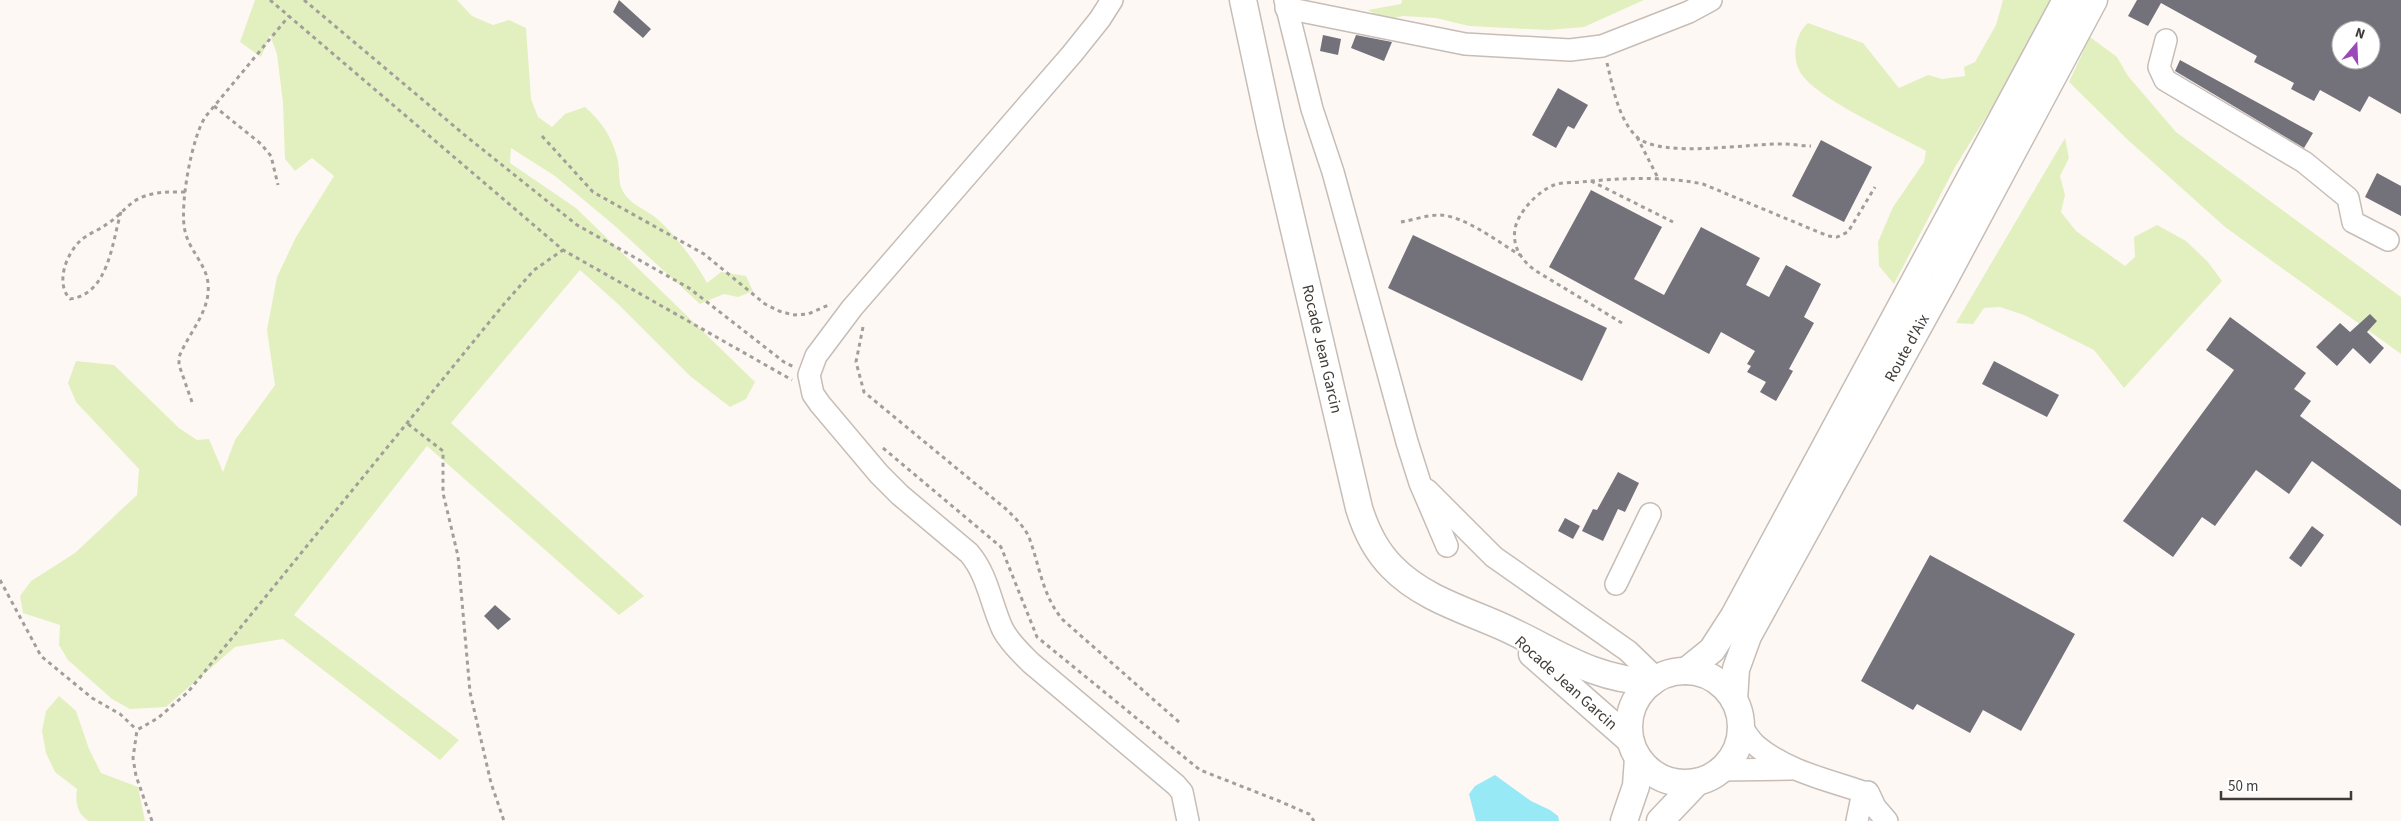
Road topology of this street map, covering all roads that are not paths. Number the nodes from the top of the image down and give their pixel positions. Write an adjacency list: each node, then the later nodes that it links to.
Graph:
1 (1112, 0): 23 (street)
2 (1243, 0): 13 (main road, Rocade Jean Garcin)
3 (1711, 0): 6 (street)
4 (2066, 0): 14 (main road, Route d'Aix)
5 (2094, 0): 16 (main road, Route d'Aix)
6 (1286, 4): 9 (street)
7 (2166, 40): 8 (street)
8 (2388, 240)
9 (1420, 483): 11 (street); 15 (street)
10 (1650, 514): 12 (street)
11 (1447, 546)
12 (1616, 584)
13 (1502, 627): 15 (main road, Rocade Jean Garcin); 18 (main road, Rocade Jean Garcin)
14 (1686, 671): 15 (main road); 16 (main road)
15 (1654, 680): 18 (main road)
16 (1734, 700): 17 (main road)
17 (1741, 726): 19 (main road); 20 (street)
18 (1634, 749): 21 (main road); 24 (main road)
19 (1720, 770): 20 (street); 21 (main road)
20 (1798, 770): 26 (street)
21 (1697, 782): 25 (main road)
22 (1868, 792): 27 (street)
23 (1188, 821)
24 (1624, 821)
25 (1660, 821)
26 (1857, 821)
27 (1886, 821)

